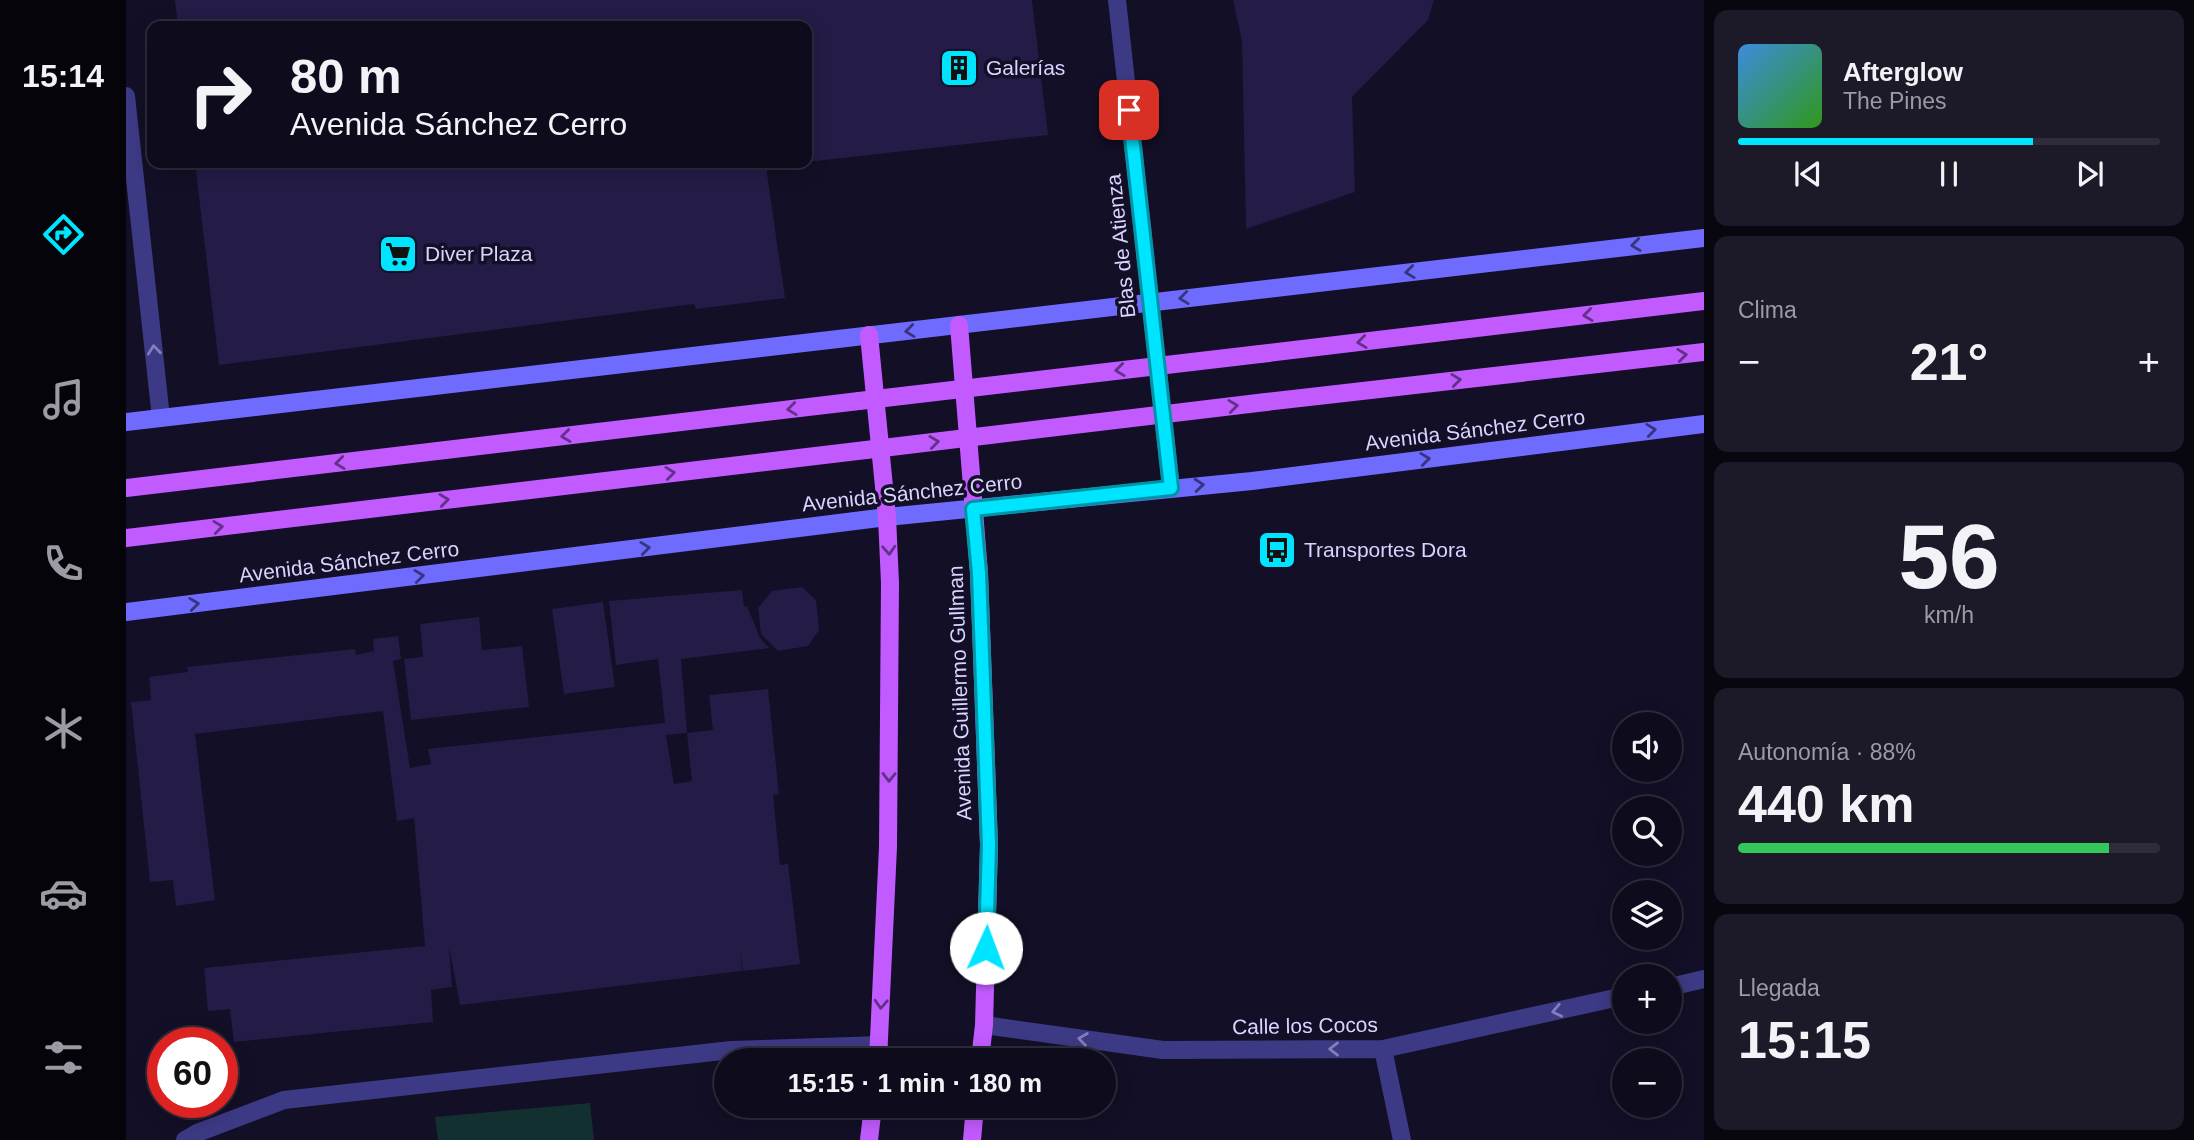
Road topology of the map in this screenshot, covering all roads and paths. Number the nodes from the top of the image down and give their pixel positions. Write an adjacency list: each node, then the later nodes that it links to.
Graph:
1 (1116, 0): 5 (street, Blas de Atienza)
2 (126, 96): 9 (street, one-way to 2)
3 (1704, 237): 5 (main road, one-way to 5)
4 (1704, 301): 12 (main road, one-way to 12, bridge)
5 (1150, 302): 6 (main road); 13 (street, Blas de Atienza)
6 (959, 325): 7 (main road, one-way to 7); 14 (main road, Avenida Guillermo Gullman)
7 (869, 335): 9 (main road); 15 (main road)
8 (1704, 352): 16 (main road, one-way to 8, bridge)
9 (161, 418): 10 (main road)
10 (126, 422)
11 (1704, 424): 13 (main road, Avenida Sánchez Cerro, one-way to 11)
12 (126, 488)
13 (1171, 488): 14 (main road, Avenida Sánchez Cerro)
14 (973, 509): 15 (main road, Avenida Sánchez Cerro); 21 (main road, Avenida Guillermo Gullman)
15 (887, 517): 17 (main road, Avenida Sánchez Cerro, one-way to 15); 22 (main road, one-way to 22)
16 (126, 538)
17 (126, 612)
18 (1704, 979): 19 (street)
19 (1682, 984)
20 (1612, 999): 24 (street, Calle los Cocos, one-way to 24)
21 (984, 1025): 23 (main road, Avenida Guillermo Gullman); 24 (street, Calle los Cocos, one-way to 21)
22 (878, 1048)
23 (981, 1048)
24 (1383, 1049): 31 (street)
25 (714, 1052): 28 (street)
26 (872, 1118): 29 (main road)
27 (974, 1118): 30 (main road)
28 (185, 1140)
29 (869, 1140)
30 (972, 1140)
31 (1402, 1140)

